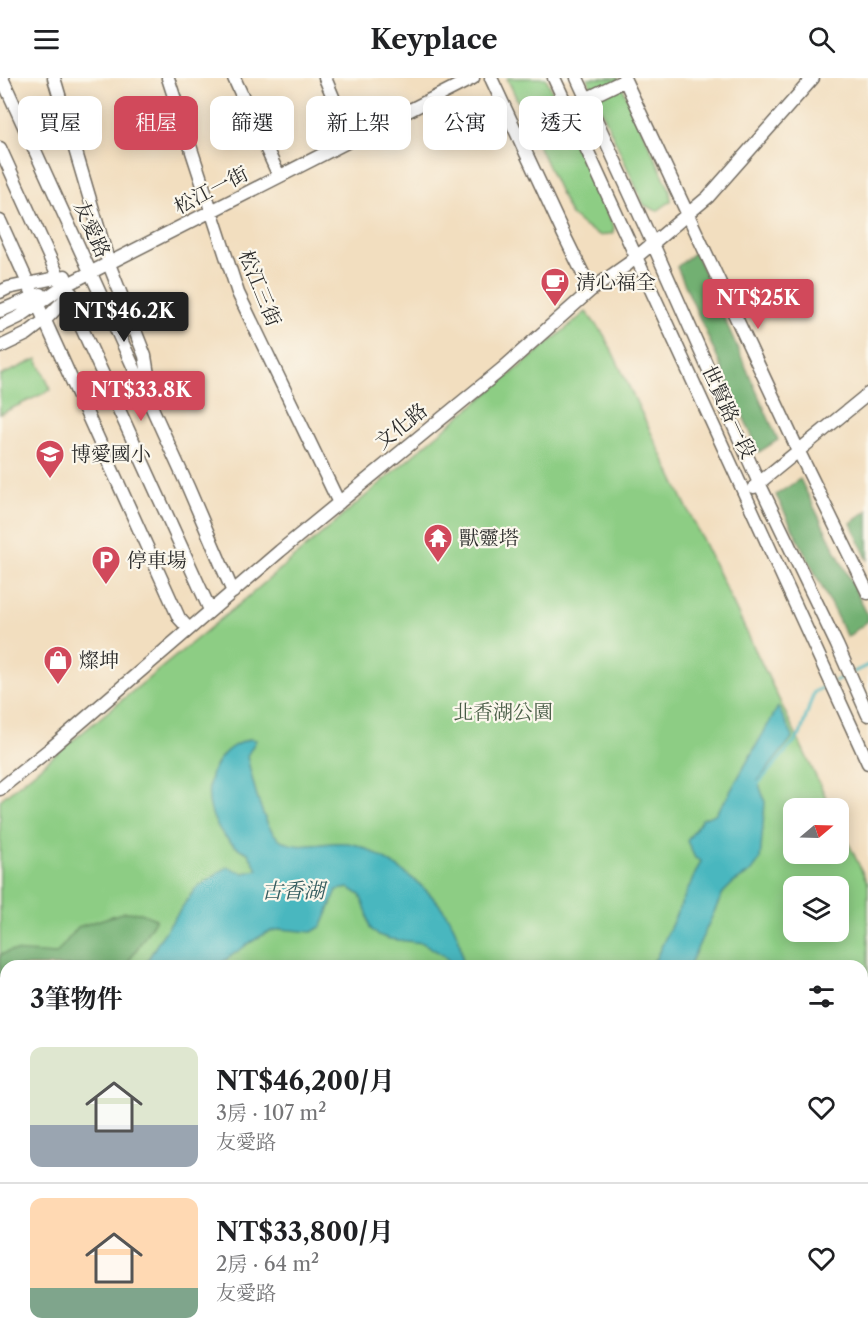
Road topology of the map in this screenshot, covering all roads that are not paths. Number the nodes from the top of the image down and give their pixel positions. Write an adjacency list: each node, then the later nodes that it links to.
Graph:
1 (3, 78): 26 (street, 友愛路)
2 (54, 78): 25 (street)
3 (168, 78): 20 (street, 松江三街)
4 (234, 78): 19 (street)
5 (325, 78): 12 (street)
6 (473, 78): 15 (street, 松江一街)
7 (491, 78): 29 (street)
8 (554, 78): 24 (street, 世賢路一段)
9 (577, 78): 13 (street, 世賢路一段)
10 (813, 78): 21 (street, 文化路)
11 (625, 79): 14 (street); 21 (street)
12 (333, 96)
13 (585, 96)
14 (592, 96)
15 (411, 110)
16 (603, 136): 23 (street, 世賢路一段)
17 (0, 148): 28 (street)
18 (331, 150): 19 (street, 松江一街)
19 (279, 176): 20 (street, 松江一街)
20 (212, 211): 25 (street, 松江一街); 41 (street, 松江三街)
21 (687, 215): 23 (street, 文化路); 38 (street)
22 (0, 221): 27 (street)
23 (653, 244): 24 (street, 文化路); 39 (street, 世賢路一段)
24 (637, 257): 29 (street, 文化路); 40 (street, 世賢路一段)
25 (109, 264): 26 (street, 松江一街); 37 (street)
26 (90, 273): 28 (street, 松江一街); 37 (street, 友愛路)
27 (29, 284): 28 (street); 30 (street); 31 (street)
28 (62, 287): 31 (street); 33 (street); 44 (street)
29 (591, 290): 41 (street, 文化路)
30 (0, 292)
31 (36, 300): 32 (street); 33 (street); 34 (street)
32 (0, 311)
33 (45, 320): 35 (street); 45 (street)
34 (0, 326)
35 (0, 347)
36 (868, 394): 38 (street)
37 (155, 416): 42 (street, 友愛路)
38 (798, 450): 39 (street); 43 (street)
39 (759, 483): 40 (street); 46 (street, 世賢路一段)
40 (746, 494): 47 (street, 世賢路一段)
41 (339, 503): 42 (street, 文化路)
42 (233, 592): 44 (street, 文化路)
43 (868, 594)
44 (210, 610): 45 (street, 文化路)
45 (189, 629): 48 (street, 文化路)
46 (866, 711)
47 (868, 763)
48 (0, 789)
49 (868, 1189): 50 (street)
50 (868, 1205)

